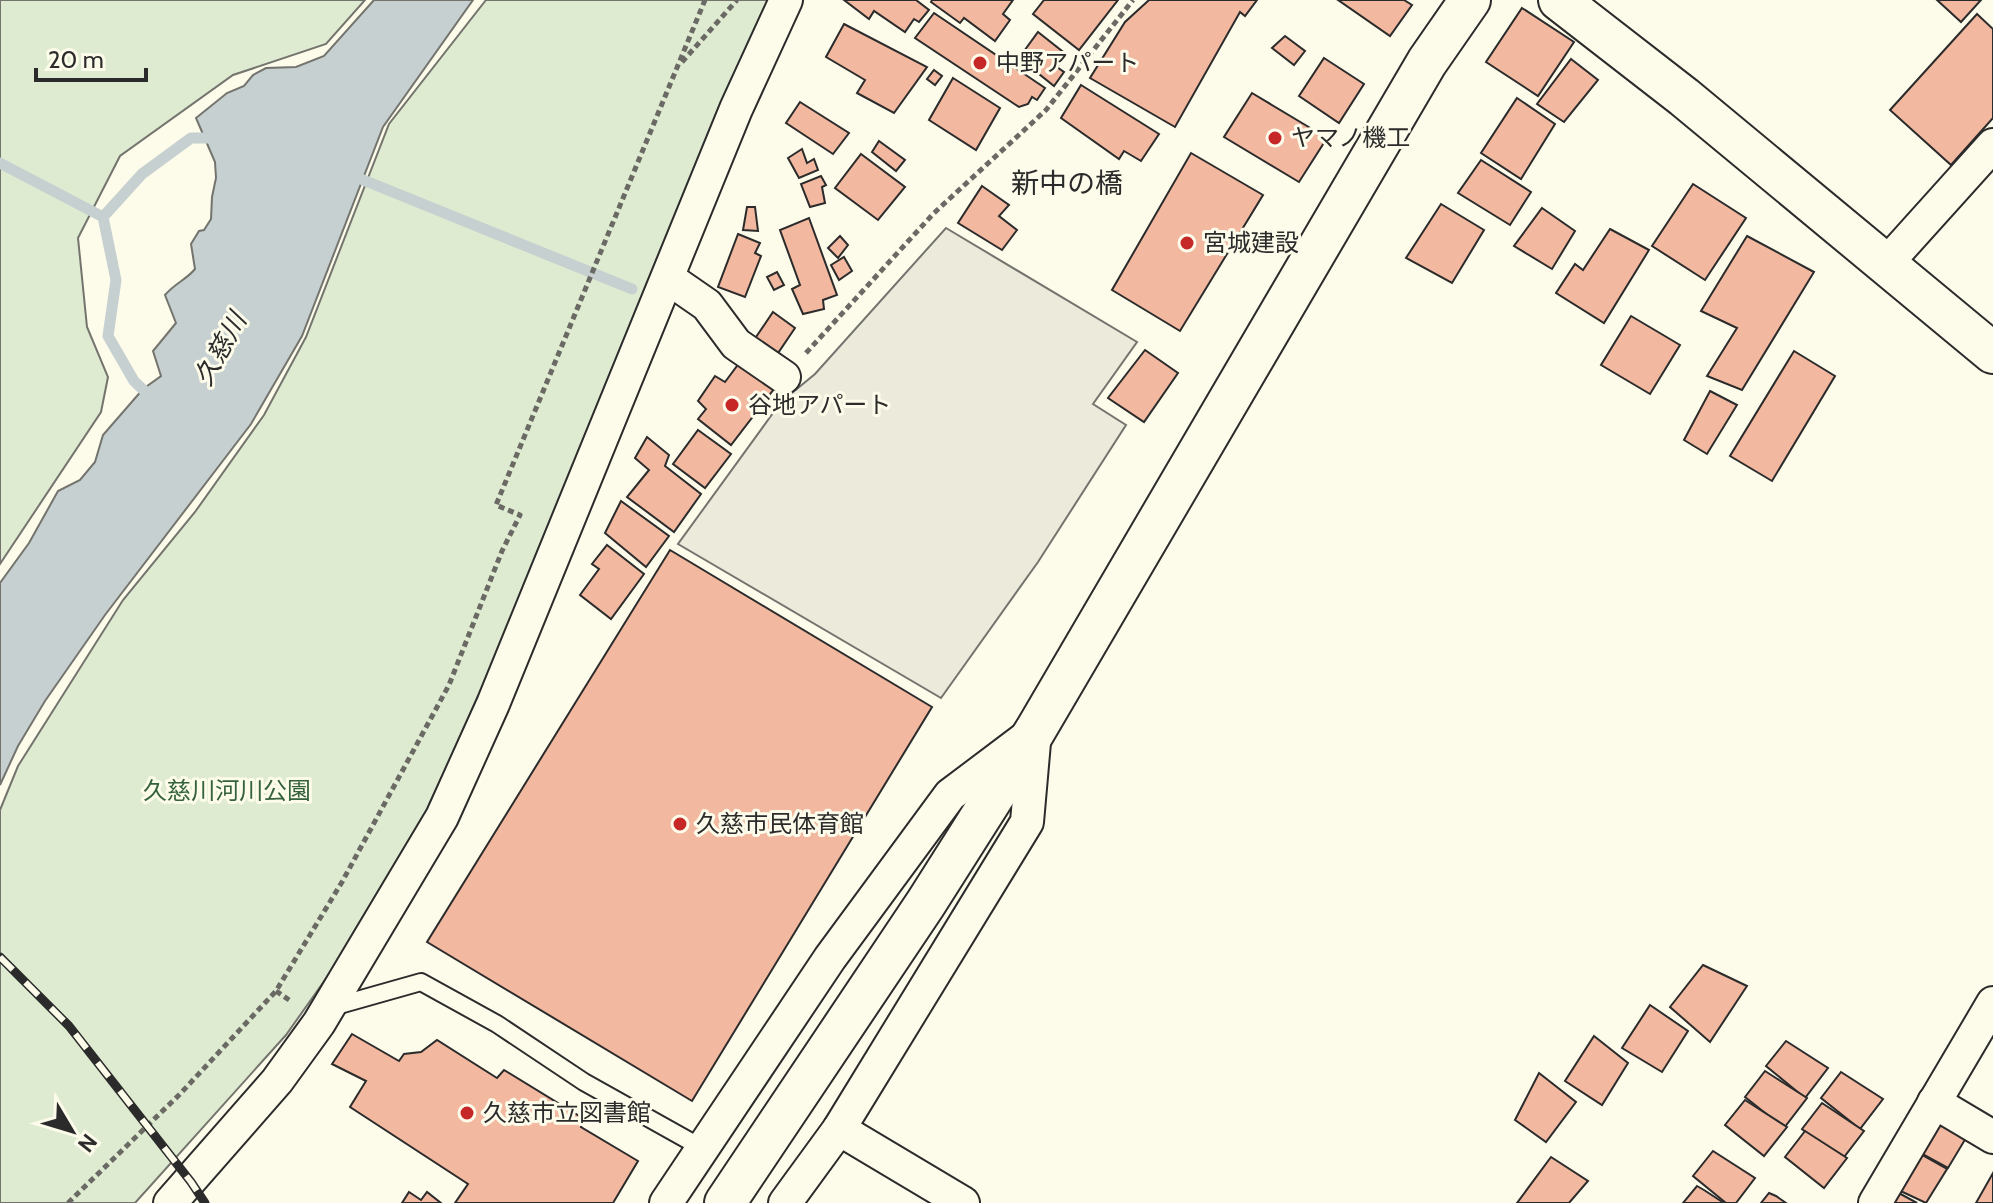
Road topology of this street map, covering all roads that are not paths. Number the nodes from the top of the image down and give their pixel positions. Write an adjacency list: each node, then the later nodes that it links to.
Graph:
1 (786, 0): 6 (street)
2 (1470, 0): 9 (street)
3 (1559, 0): 5 (street)
4 (1993, 145): 5 (street)
5 (1885, 265): 7 (street)
6 (668, 278): 8 (street); 11 (street)
7 (1993, 353)
8 (784, 377)
9 (1035, 731): 13 (street); 15 (street); 18 (street)
10 (1993, 1005): 12 (street)
11 (329, 1008): 15 (lane); 16 (street)
12 (1934, 1102): 14 (street); 21 (street)
13 (839, 1129): 19 (street); 20 (street)
14 (1993, 1137)
15 (702, 1148): 17 (street)
16 (170, 1203)
17 (666, 1203)
18 (725, 1203)
19 (785, 1203)
20 (963, 1203)
21 (1875, 1203)

